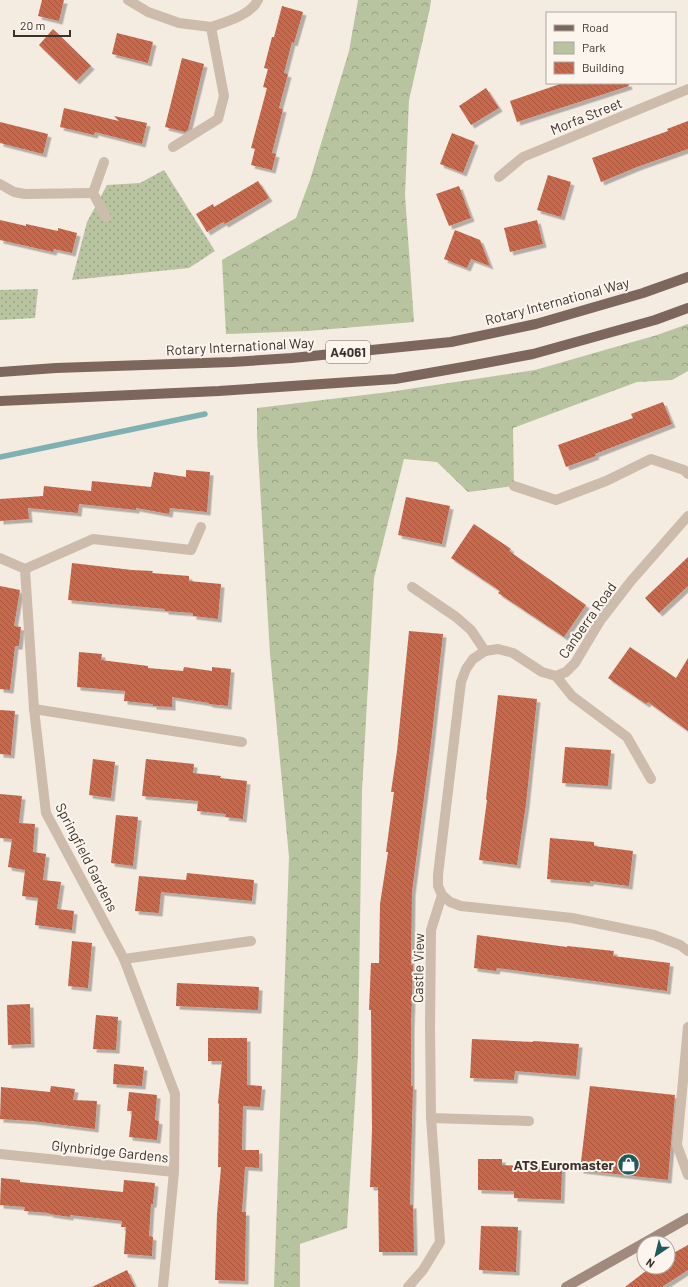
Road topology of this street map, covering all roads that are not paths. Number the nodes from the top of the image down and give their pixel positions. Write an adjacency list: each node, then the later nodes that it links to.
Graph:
1 (128, 0): 3 (street)
2 (258, 0): 3 (street)
3 (211, 27): 5 (street)
4 (688, 89): 7 (street, Morfa Street)
5 (173, 147)
6 (104, 162): 9 (street)
7 (499, 177)
8 (0, 184): 9 (street)
9 (93, 193): 10 (street)
10 (106, 217)
11 (688, 277): 13 (main road, Rotary International Way / A4061)
12 (688, 308): 14 (main road, A4061)
13 (0, 372)
14 (0, 401)
15 (688, 474): 16 (street)
16 (514, 486)
17 (688, 516): 23 (street, Canberra Road)
18 (201, 527): 20 (street)
19 (0, 558): 20 (street)
20 (24, 569): 24 (street, Springfield Gardens)
21 (412, 587): 22 (street)
22 (485, 651): 23 (street, Canberra Road); 27 (street, Castle View)
23 (556, 676): 26 (street)
24 (34, 709): 25 (street); 30 (street, Springfield Gardens)
25 (242, 742)
26 (651, 779)
27 (442, 895): 29 (street); 32 (street, Castle View)
28 (251, 941): 30 (street)
29 (688, 951)
30 (124, 959): 35 (street, Springfield Gardens)
31 (688, 1027): 36 (street)
32 (431, 1118): 33 (street); 39 (street, Castle View)
33 (529, 1122)
34 (0, 1154): 35 (street, Glynbridge Gardens)
35 (174, 1172): 38 (street, Glynbridge Gardens)
36 (688, 1175)
37 (688, 1218): 40 (main road)
38 (163, 1287)
39 (408, 1287)
40 (566, 1287)

